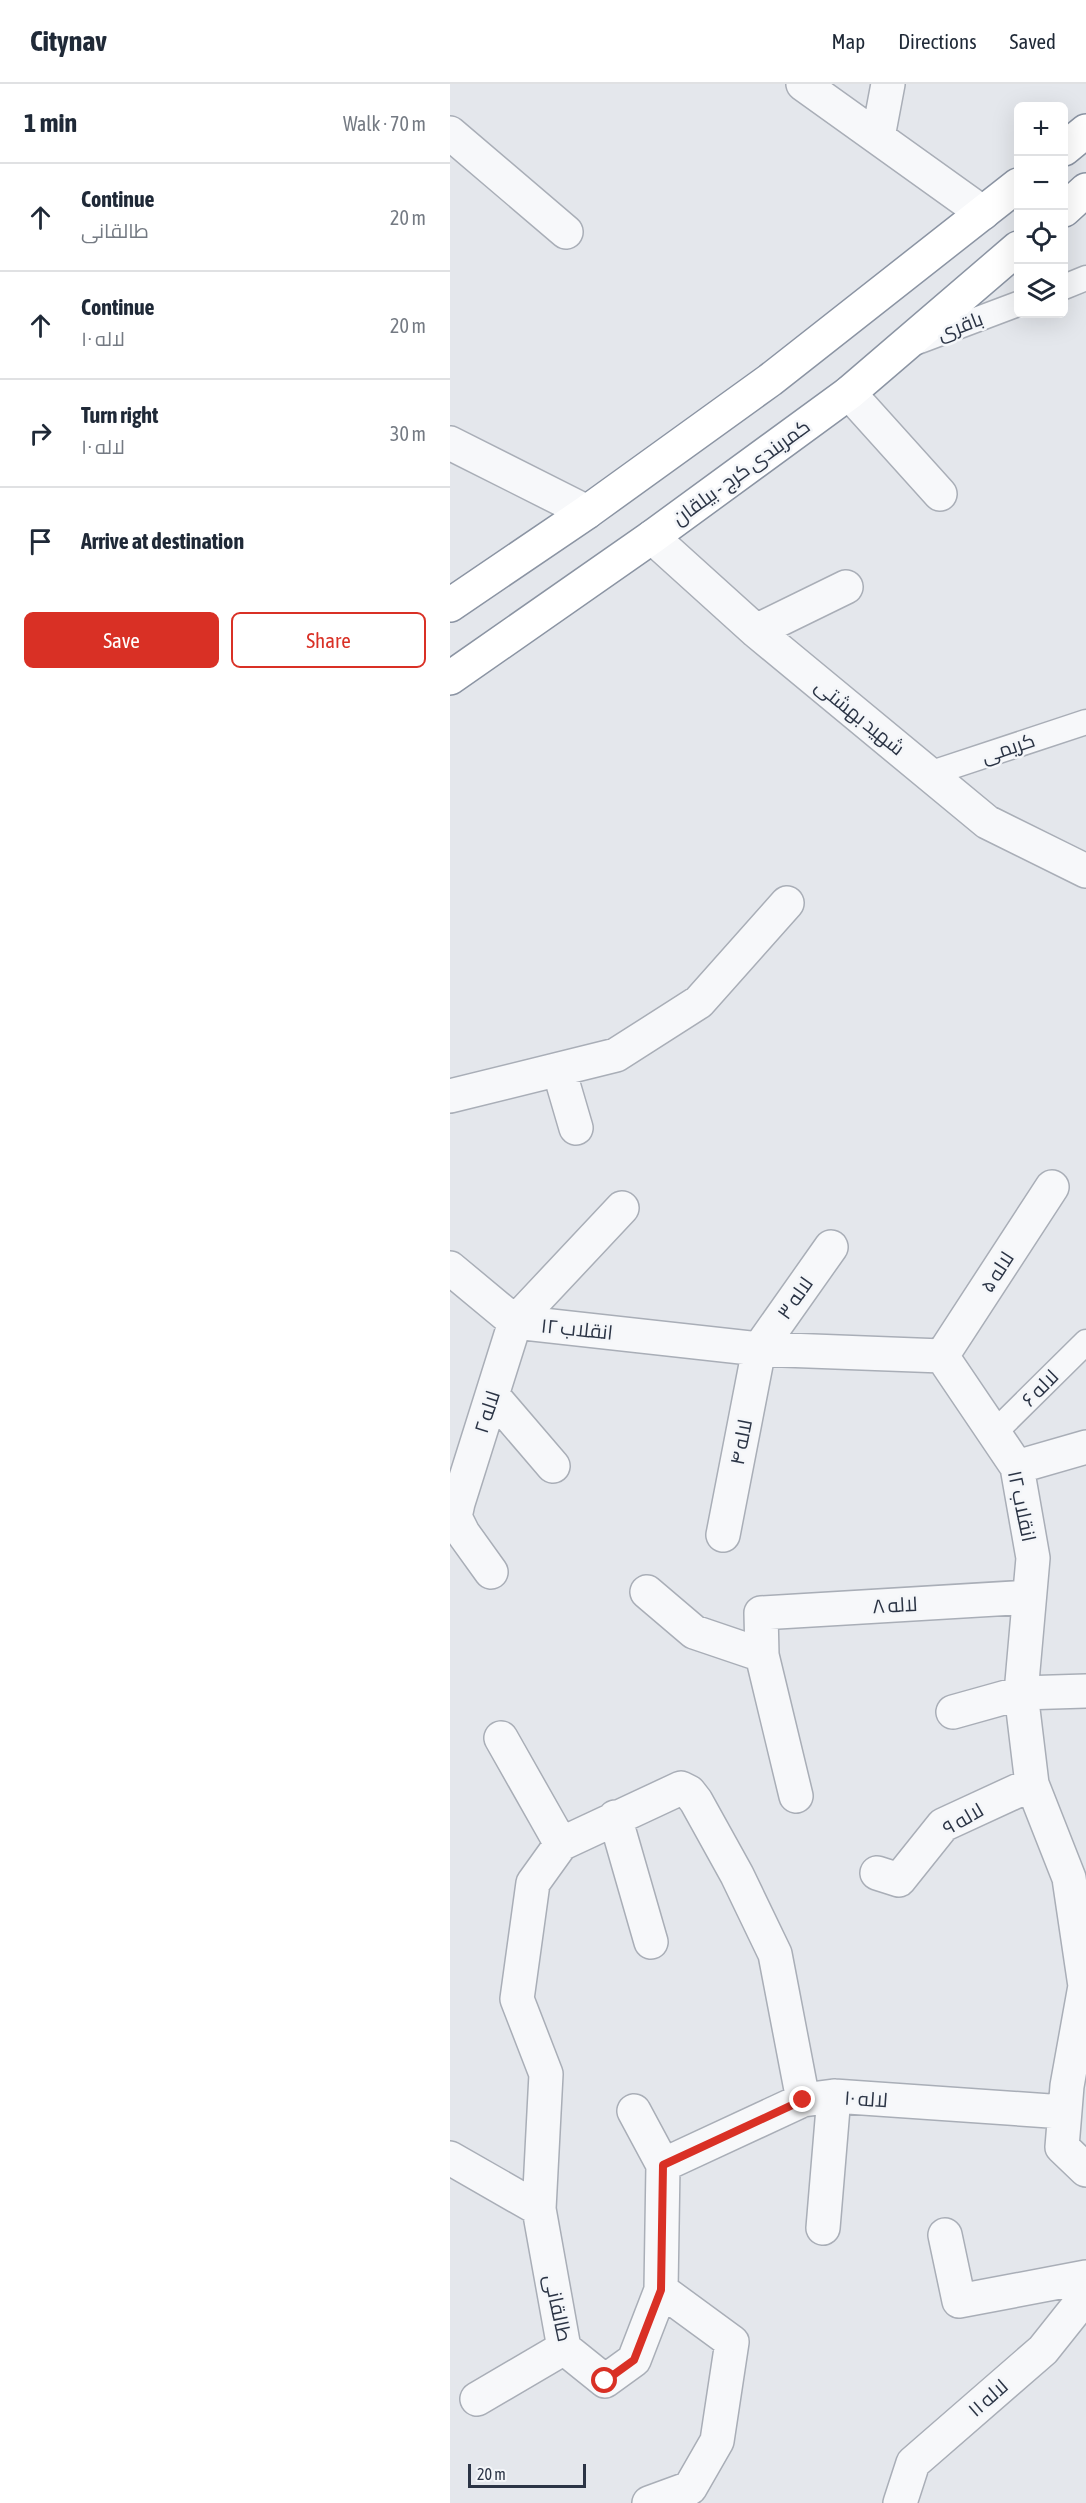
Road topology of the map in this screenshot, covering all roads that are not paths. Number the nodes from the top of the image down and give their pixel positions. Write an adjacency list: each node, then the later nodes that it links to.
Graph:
1 (803, 84): 5 (street)
2 (888, 84): 5 (street)
3 (1086, 131): 6 (highway)
4 (450, 133): 11 (street)
5 (878, 137): 10 (street)
6 (1068, 146)
7 (1014, 188): 10 (highway)
8 (1086, 190): 9 (highway)
9 (1068, 206)
10 (983, 213): 20 (highway)
11 (566, 232)
12 (1014, 251): 16 (highway, کمربندی کرج - بیلقان)
13 (1086, 278): 14 (lane)
14 (1068, 285)
15 (1014, 306): 16 (lane, باقری)
16 (902, 348): 17 (highway, کمربندی کرج - بیلقان)
17 (849, 393): 19 (street); 21 (highway, کمربندی کرج - بیلقان)
18 (450, 443): 20 (street)
19 (940, 494)
20 (587, 512): 23 (highway)
21 (652, 537): 24 (street, شهید بهشتی); 25 (highway, کمربندی کرج - بیلقان)
22 (846, 587): 24 (street)
23 (450, 605)
24 (756, 631): 27 (street, شهید بهشتی)
25 (450, 678)
26 (1086, 722): 27 (lane, کریمی)
27 (930, 774): 28 (street, شهید بهشتی)
28 (1086, 871)
29 (787, 903): 30 (street)
30 (559, 1070): 31 (street); 32 (street)
31 (450, 1096)
32 (576, 1128)
33 (1052, 1187): 40 (street, لاله ۵)
34 (622, 1208): 37 (street)
35 (831, 1247): 39 (street, لاله ۳)
36 (450, 1268): 37 (street, انقلاب ۱۲)
37 (515, 1322): 39 (street, انقلاب ۱۲); 41 (street, لاله ۲)
38 (1086, 1342): 42 (lane, لاله ۶)
39 (759, 1349): 40 (street, انقلاب ۱۲); 46 (street, لاله ۴)
40 (942, 1356): 42 (street, انقلاب ۱۲)
41 (493, 1396): 44 (street); 47 (street, لاله ۲)
42 (994, 1433): 45 (street, انقلاب ۱۲)
43 (1086, 1447): 45 (street)
44 (553, 1466)
45 (1017, 1467): 49 (street, انقلاب ۱۲)
46 (723, 1535)
47 (491, 1572)
48 (647, 1592): 50 (street)
49 (1029, 1597): 50 (street, لاله ۸); 52 (street, انقلاب ۱۲)
50 (762, 1655): 56 (street)
51 (1086, 1691): 52 (street)
52 (1021, 1693): 53 (street); 55 (street, انقلاب ۱۲)
53 (953, 1712)
54 (501, 1738): 58 (street)
55 (1032, 1784): 59 (street, لاله ۹); 63 (street, انقلاب ۱۲)
56 (796, 1796)
57 (615, 1817): 58 (street); 60 (street); 61 (street)
58 (561, 1844): 67 (street, طالقانی)
59 (877, 1873)
60 (651, 1942)
61 (819, 2098): 63 (street, لاله ۱۰); 65 (street, لاله ۱۰); 68 (street)
62 (634, 2111): 65 (street)
63 (1064, 2112): 66 (street, انقلاب ۱۲)
64 (450, 2158): 67 (street)
65 (663, 2165): 71 (street)
66 (1086, 2170)
67 (539, 2209): 73 (street, طالقانی)
68 (823, 2228)
69 (945, 2235): 70 (street)
70 (1086, 2277)
71 (661, 2290): 73 (street, طالقانی); 75 (street)
72 (1086, 2296): 76 (street, لاله ۱۱)
73 (564, 2348): 74 (street)
74 (477, 2399)
75 (648, 2503)
76 (900, 2503)

